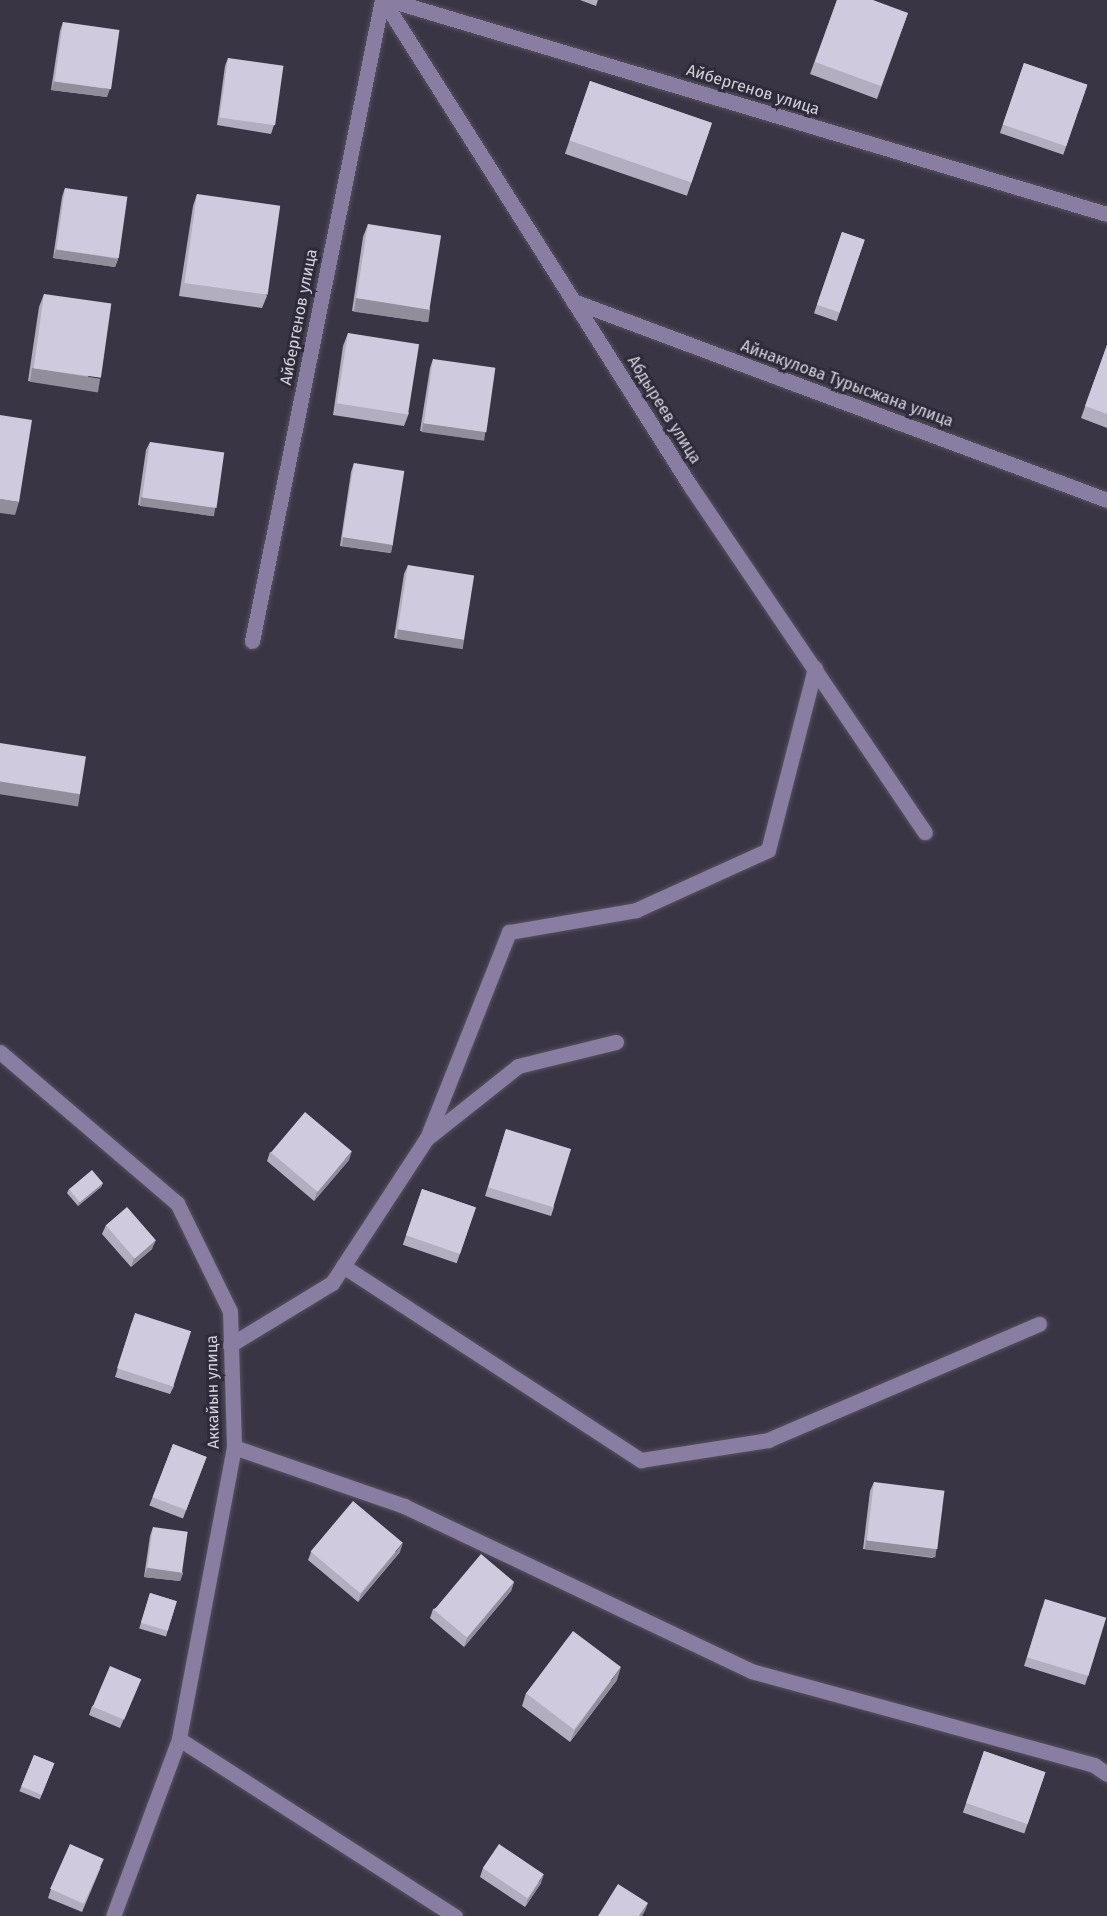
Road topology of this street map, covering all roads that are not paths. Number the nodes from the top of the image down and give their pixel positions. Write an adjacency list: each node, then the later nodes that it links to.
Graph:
1 (383, 0): 4 (street, Абдыреев улица); 6 (street, Айбергенов улица)
2 (389, 0): 3 (street, Айбергенов улица)
3 (1107, 213)
4 (573, 301): 5 (street, Айнакулова Турысжана улица); 7 (street, Абдыреев улица)
5 (1107, 500)
6 (252, 641)
7 (815, 668): 8 (street, Абдыреев улица); 11 (street)
8 (925, 831)
9 (615, 1042): 11 (street)
10 (0, 1052): 14 (street, Аккайын улица)
11 (427, 1138): 12 (street)
12 (343, 1266): 13 (street); 14 (street)
13 (1039, 1323)
14 (230, 1345): 15 (street, Аккайын улица)
15 (234, 1447): 16 (street, Аккайын улица); 17 (street)
16 (179, 1739): 18 (street, Аккайын улица); 19 (street)
17 (1107, 1774)
18 (113, 1916)
19 (455, 1916)

